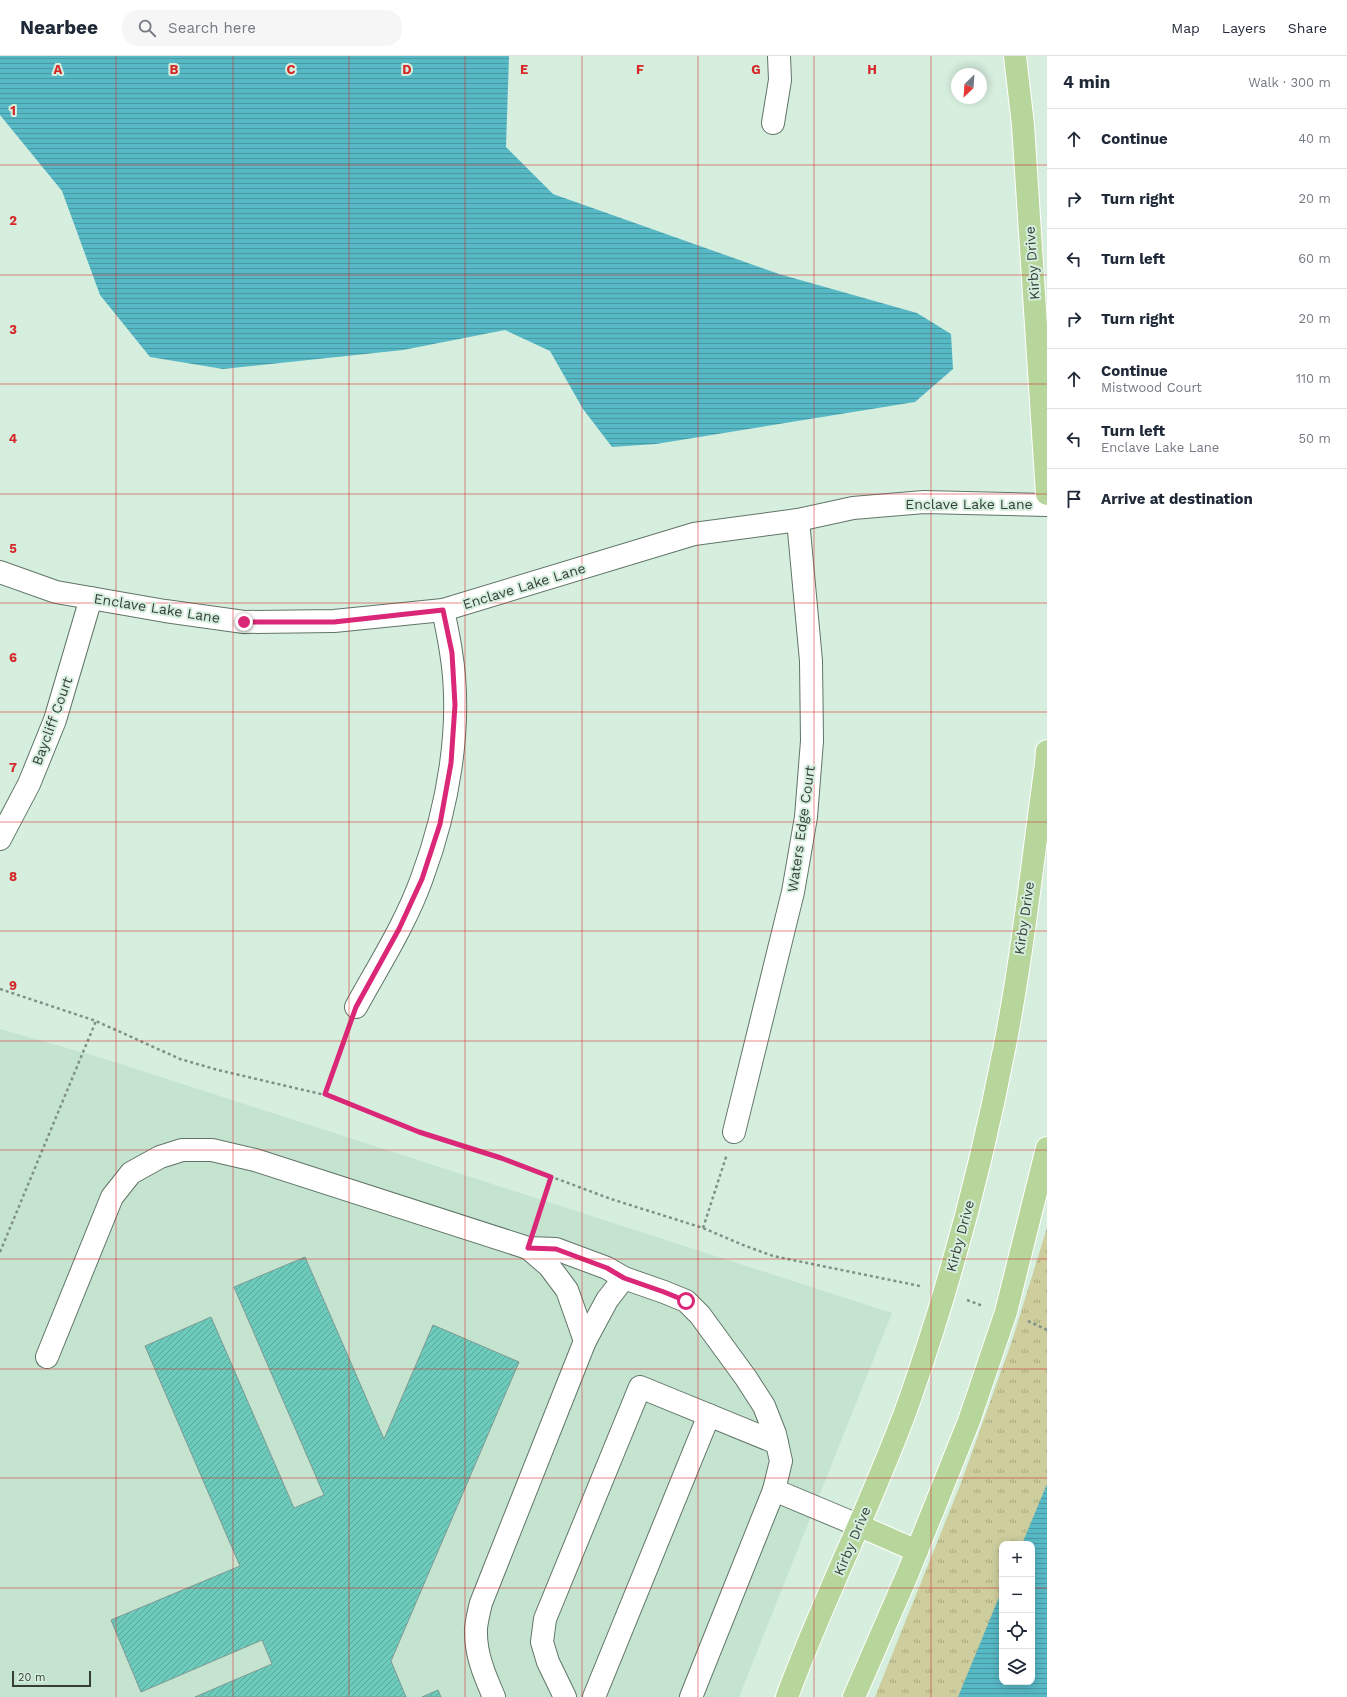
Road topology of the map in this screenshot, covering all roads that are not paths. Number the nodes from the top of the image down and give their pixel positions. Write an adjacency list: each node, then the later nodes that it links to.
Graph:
1 (779, 56): 3 (street)
2 (1015, 56): 4 (main road, Kirby Drive)
3 (773, 123)
4 (1047, 494)
5 (1047, 504): 6 (street, Enclave Lake Lane)
6 (798, 520): 9 (street, Enclave Lake Lane); 13 (street, Waters Edge Court)
7 (0, 572): 8 (street, Enclave Lake Lane)
8 (90, 598): 9 (street, Enclave Lake Lane); 11 (street, Baycliff Court)
9 (443, 610): 12 (street)
10 (1047, 751): 22 (main road, Kirby Drive)
11 (0, 839)
12 (356, 1007)
13 (734, 1132)
14 (1047, 1148): 23 (main road)
15 (528, 1248): 16 (street); 17 (street); 18 (street)
16 (624, 1278): 17 (street); 20 (street)
17 (585, 1341): 24 (street)
18 (47, 1357)
19 (709, 1415): 20 (street); 25 (street); 26 (street)
20 (777, 1443): 21 (street)
21 (774, 1490): 22 (street); 27 (street)
22 (860, 1526): 23 (main road); 28 (main road, Kirby Drive)
23 (917, 1551): 29 (main road)
24 (494, 1697)
25 (565, 1697)
26 (594, 1697)
27 (691, 1697)
28 (786, 1697)
29 (854, 1697)

